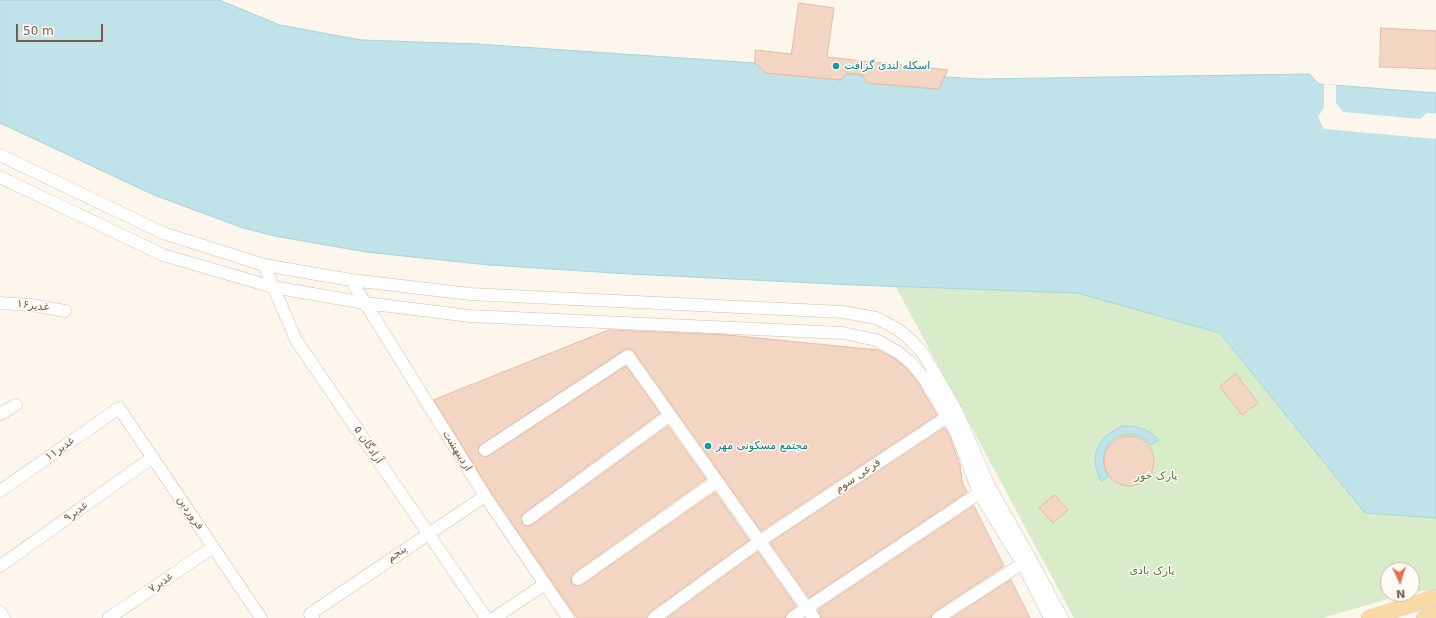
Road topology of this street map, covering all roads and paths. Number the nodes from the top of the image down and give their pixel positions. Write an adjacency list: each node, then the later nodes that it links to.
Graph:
1 (0, 155): 3 (street)
2 (0, 177): 5 (street)
3 (264, 265): 4 (street); 5 (street, آزادگان ۵)
4 (351, 280): 7 (street, اردیبهشت); 11 (street)
5 (273, 287): 7 (street); 21 (street, آزادگان ۵)
6 (0, 303): 8 (street, غدیر۱۶)
7 (365, 303): 17 (street); 19 (street, اردیبهشت)
8 (65, 310)
9 (16, 404): 12 (street)
10 (119, 408): 15 (street, فروردین); 18 (street, غدیر۱۱)
11 (956, 410): 17 (street); 22 (street, فرعی سوم)
12 (0, 414)
13 (670, 415): 14 (street); 16 (street); 20 (street)
14 (485, 450)
15 (153, 457): 23 (street, فروردین); 25 (street, غدیر۹)
16 (717, 481): 22 (street); 26 (street)
17 (984, 490): 24 (street); 29 (street)
18 (0, 491)
19 (485, 496): 21 (street, پنجم); 27 (street, اردیبهشت)
20 (528, 520)
21 (428, 534): 32 (street, پنجم); 36 (street, آزادگان ۵)
22 (760, 541): 29 (street); 39 (street, فرعی سوم)
23 (213, 547): 34 (street, غدیر۷); 35 (street, فروردین)
24 (1026, 561): 42 (street); 43 (street); 44 (street)
25 (0, 566)
26 (578, 579)
27 (545, 584): 37 (street); 38 (street, اردیبهشت)
28 (1436, 597): 45 (main road)
29 (807, 608): 40 (street); 41 (street)
30 (0, 612): 33 (street)
31 (1436, 614): 46 (main road)
32 (312, 616)
33 (4, 618)
34 (109, 618)
35 (261, 618)
36 (486, 618)
37 (494, 618)
38 (568, 618)
39 (654, 618)
40 (792, 618)
41 (814, 618)
42 (938, 618)
43 (1050, 618)
44 (1062, 618)
45 (1369, 618)
46 (1424, 618)

